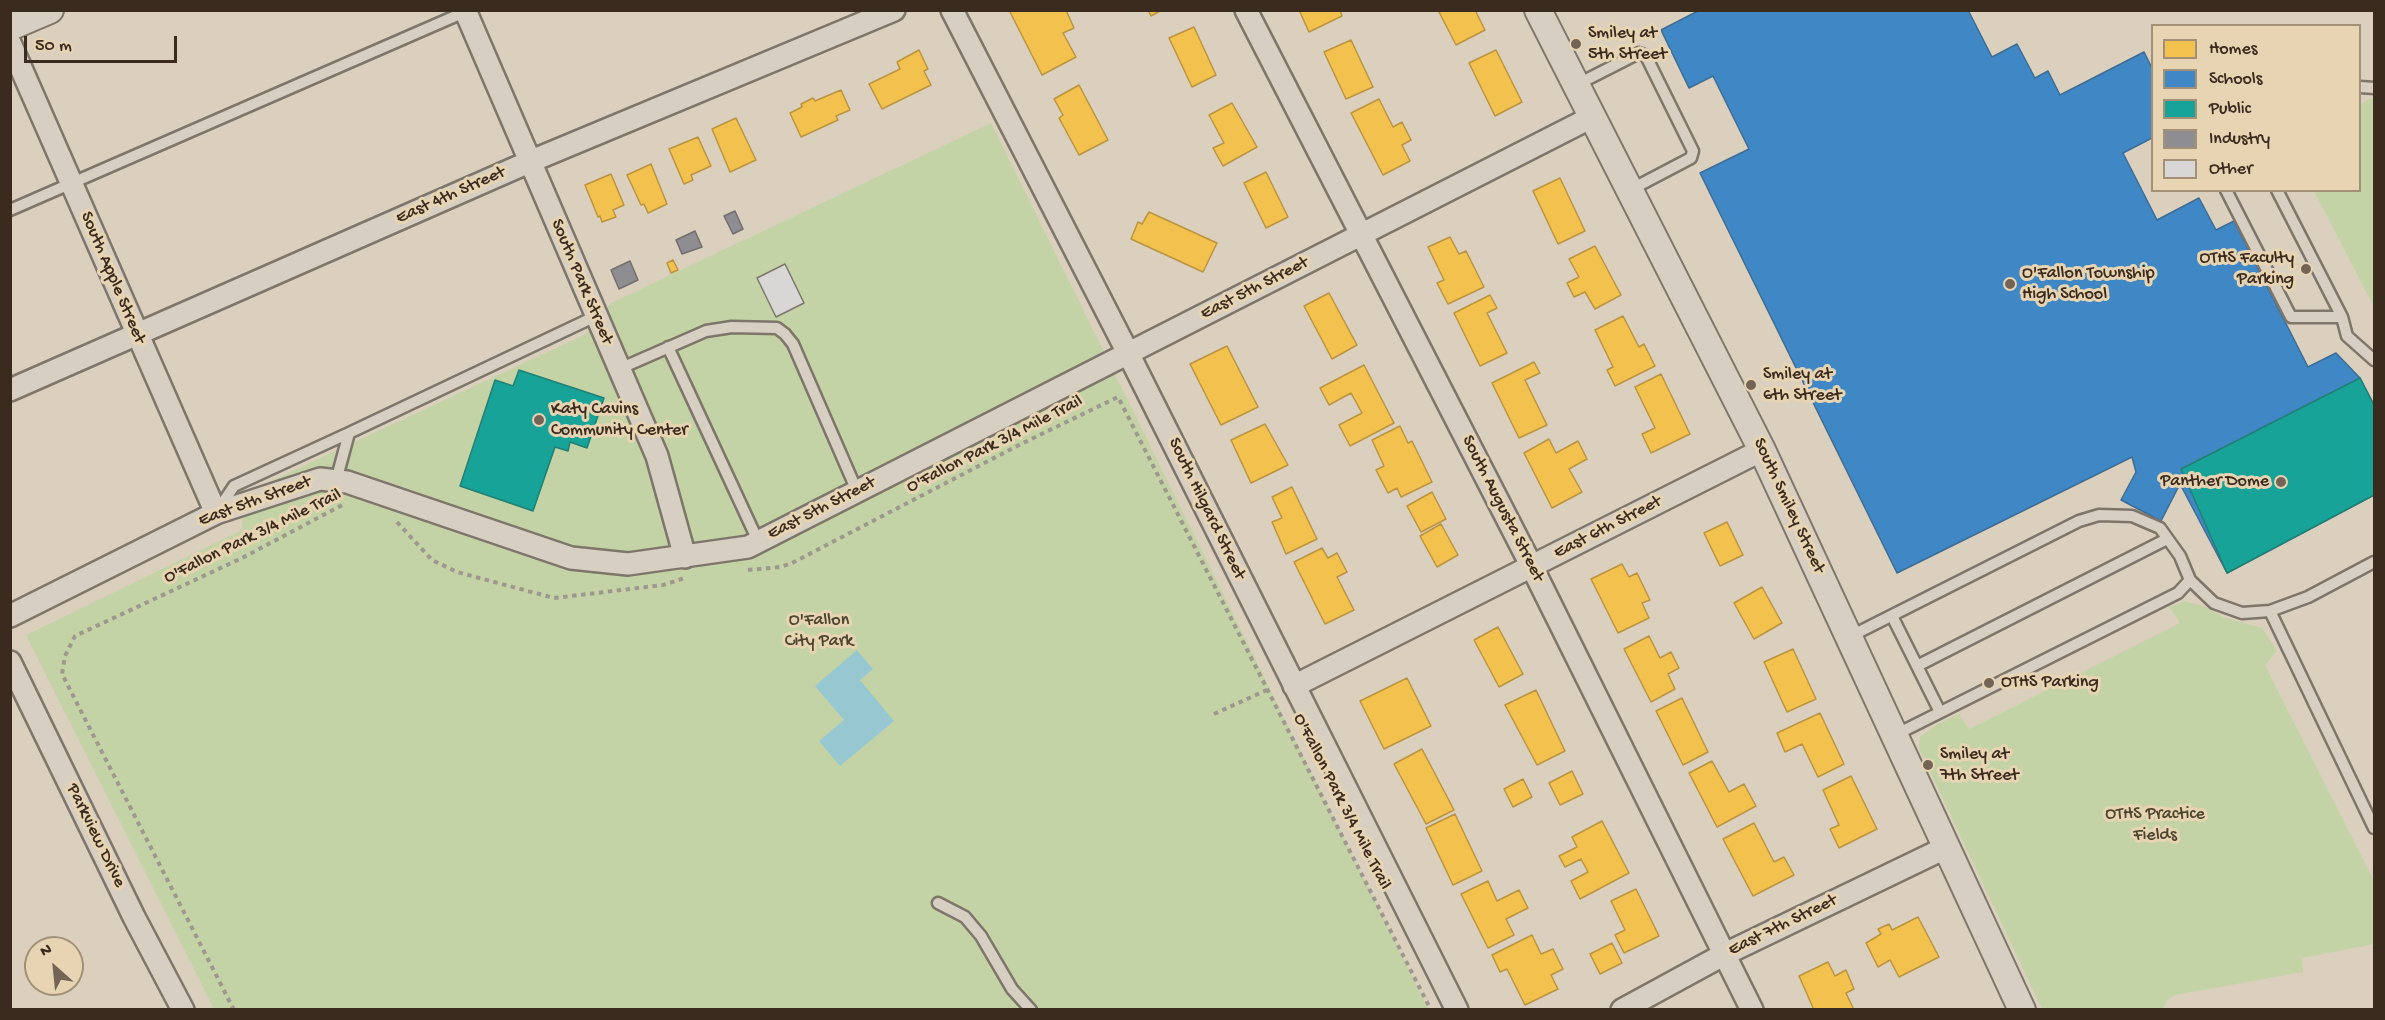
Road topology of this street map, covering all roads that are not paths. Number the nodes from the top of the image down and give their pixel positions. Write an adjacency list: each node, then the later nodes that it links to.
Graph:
1 (50, 10): 7 (street)
2 (894, 10): 11 (street, East 4th Street)
3 (952, 10): 22 (street, South Hilgard Street)
4 (1246, 10): 17 (street, South Augusta Street)
5 (1538, 10): 9 (street, South Smiley Street)
6 (466, 11): 11 (street, South Park Street); 12 (lane)
7 (10, 27)
8 (10, 43): 12 (street, South Apple Street)
9 (1576, 85): 10 (street, South Smiley Street); 13 (lane)
10 (1592, 117): 13 (street, South Smiley Street); 17 (street, East 5th Street)
11 (529, 162): 18 (street, South Park Street); 20 (street, East 4th Street)
12 (71, 183): 16 (lane); 20 (street, South Apple Street)
13 (1630, 190): 27 (street, South Smiley Street)
14 (2227, 192): 19 (lane)
15 (2278, 192): 19 (lane)
16 (10, 210)
17 (1362, 234): 22 (street, East 5th Street); 35 (street, South Augusta Street)
18 (596, 316): 24 (street, South Park Street); 26 (lane)
19 (2342, 317): 23 (lane)
20 (137, 334): 25 (street, East 4th Street); 30 (street, South Apple Street)
21 (669, 347): 24 (lane); 29 (lane); 32 (lane)
22 (1128, 353): 29 (street, East 5th Street); 43 (street, South Hilgard Street)
23 (2374, 360)
24 (619, 369): 34 (street, South Park Street)
25 (10, 390)
26 (349, 433): 28 (lane); 30 (lane)
27 (1762, 450): 35 (street, East 6th Street); 40 (street, South Smiley Street)
28 (336, 481): 30 (street, East 5th Street); 34 (street, East 5th Street)
29 (857, 491): 32 (street, East 5th Street)
30 (216, 513): 38 (street, East 5th Street)
31 (2167, 539): 36 (lane); 39 (lane); 42 (lane)
32 (758, 542): 34 (street, East 5th Street)
33 (2374, 562): 37 (lane)
34 (689, 566)
35 (1532, 567): 43 (street, East 6th Street); 49 (street, South Augusta Street)
36 (2190, 580): 37 (lane); 44 (lane)
37 (2270, 611): 46 (lane)
38 (10, 616)
39 (1892, 616): 40 (lane); 42 (lane)
40 (1849, 638): 45 (street, South Smiley Street)
41 (10, 662): 50 (street, Parkview Drive)
42 (1917, 666): 44 (lane)
43 (1294, 686): 52 (street, South Hilgard Street)
44 (1940, 712): 45 (lane)
45 (1895, 735): 47 (street, South Smiley Street)
46 (2374, 828)
47 (1947, 847): 49 (street, East 7th Street); 55 (street, South Smiley Street)
48 (938, 903): 51 (lane)
49 (1723, 955): 53 (street, East 7th Street); 54 (street, South Augusta Street)
50 (183, 1010)
51 (1031, 1010)
52 (1457, 1010)
53 (1622, 1010)
54 (1752, 1010)
55 (2022, 1010)

